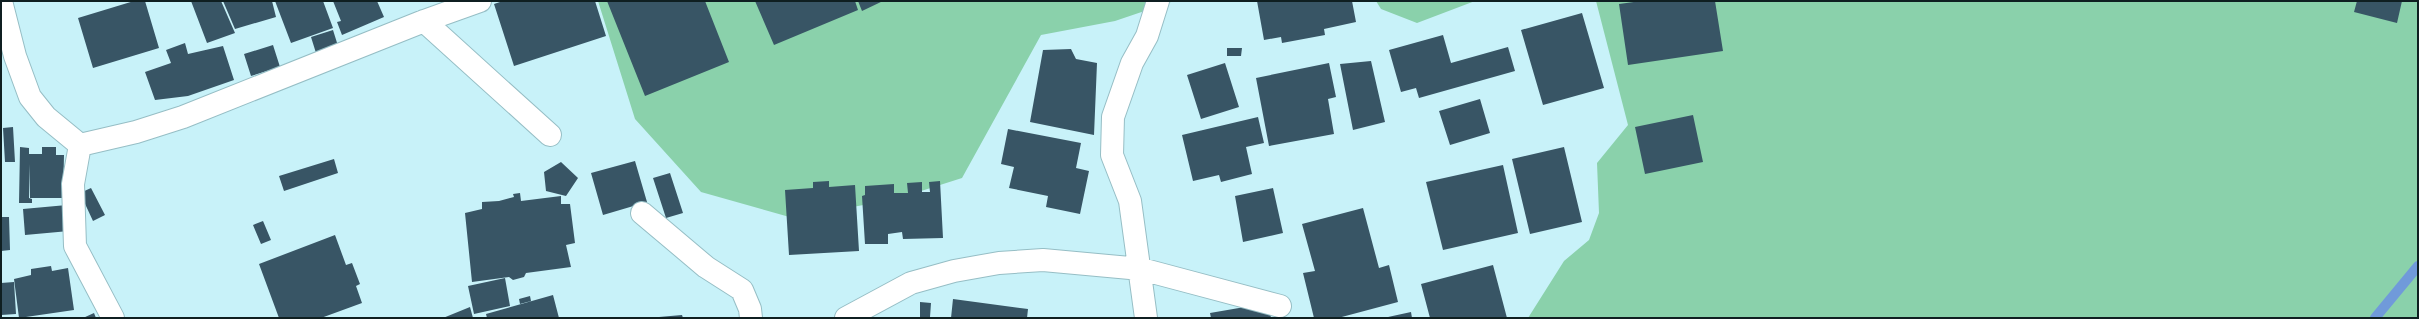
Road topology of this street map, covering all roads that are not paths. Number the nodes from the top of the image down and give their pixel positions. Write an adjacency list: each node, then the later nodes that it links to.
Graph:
1 (1, 1): 6 (street)
2 (480, 1): 4 (street)
3 (1158, 1): 8 (street)
4 (424, 21): 5 (street); 6 (street)
5 (550, 135)
6 (80, 145): 10 (street)
7 (642, 213): 11 (street)
8 (1141, 269): 9 (street); 12 (street); 13 (street)
9 (1280, 306)
10 (113, 318)
11 (751, 318)
12 (846, 318)
13 (1146, 318)

